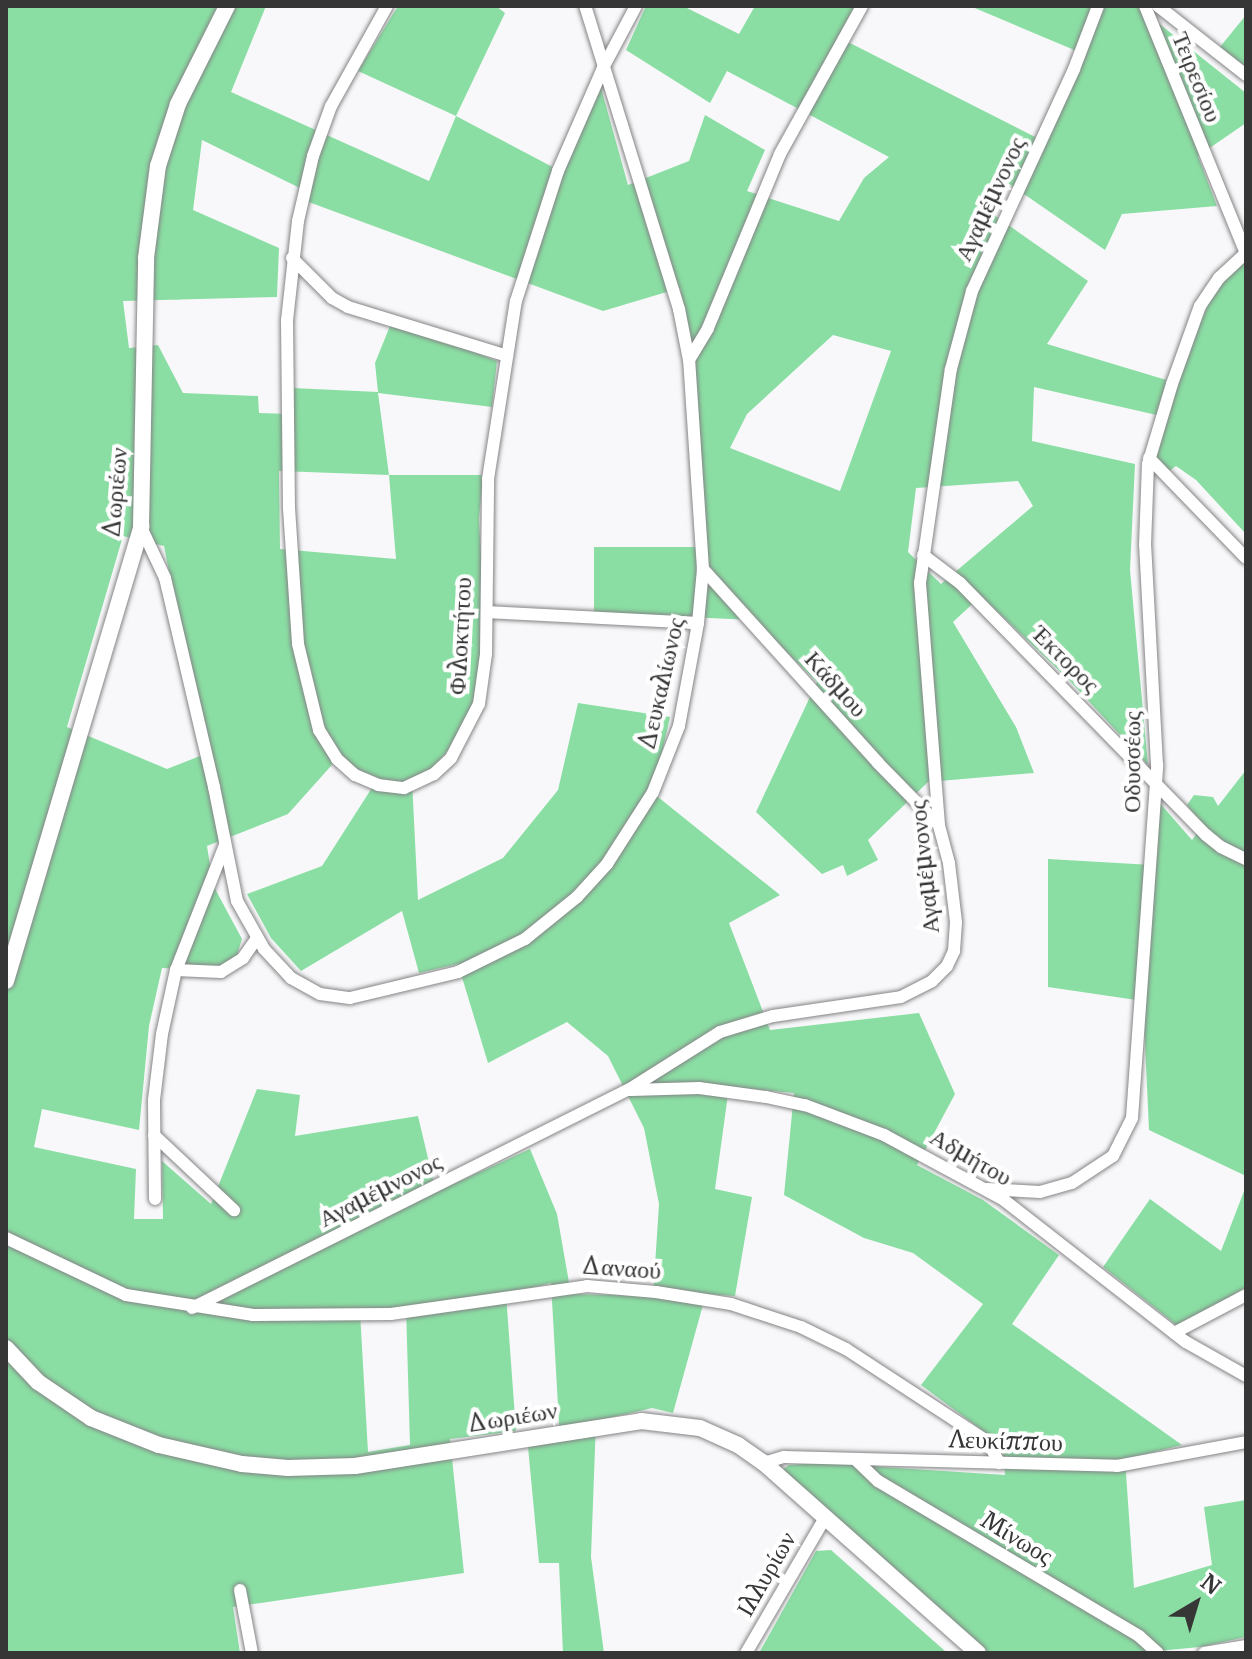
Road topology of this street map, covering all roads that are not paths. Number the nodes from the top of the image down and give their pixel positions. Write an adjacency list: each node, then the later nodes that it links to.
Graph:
1 (227, 6): 16 (street, Δωριέων)
2 (387, 6): 12 (street, Φιλοκτήτου)
3 (585, 6): 9 (street, Δευκαλίωνος)
4 (636, 6): 9 (street, Φιλοκτήτου)
5 (862, 6): 14 (street)
6 (1098, 6): 17 (street, Αγαμέμνονος)
7 (1145, 6): 11 (street, Τειρεσίου)
8 (1158, 6): 10 (street)
9 (603, 68): 13 (street, Φιλοκτήτου); 14 (street, Δευκαλίωνος)
10 (1246, 75)
11 (1246, 253): 15 (street, Οδυσσέως)
12 (292, 258): 13 (street); 20 (street, Φιλοκτήτου)
13 (507, 356): 20 (street, Φιλοκτήτου)
14 (689, 360): 19 (street, Δευκαλίωνος)
15 (1149, 458): 18 (street); 22 (street, Οδυσσέως)
16 (141, 527): 24 (street, Δευκαλίωνος); 28 (street, Δωριέων)
17 (923, 555): 22 (street, Έκτορος); 23 (street, Αγαμέμνονος)
18 (1246, 558)
19 (703, 569): 21 (street, Δευκαλίωνος); 23 (street, Κάδμου)
20 (487, 612): 21 (street)
21 (698, 623): 26 (street, Δευκαλίωνος)
22 (1156, 781): 25 (street, Έκτορος); 31 (street, Οδυσσέως)
23 (939, 825): 29 (street, Αγαμέμνονος)
24 (226, 842): 26 (street, Δευκαλίωνος); 27 (street)
25 (1246, 859)
26 (257, 938): 27 (street)
27 (176, 970): 30 (street)
28 (6, 981)
29 (628, 1090): 31 (street, Αδμήτου); 36 (street, Αγαμέμνονος)
30 (154, 1135): 32 (street); 33 (street)
31 (987, 1189): 37 (street, Αδμήτου)
32 (155, 1199)
33 (234, 1210)
34 (6, 1238): 36 (street, Δαναού)
35 (1246, 1295): 37 (street)
36 (192, 1308): 43 (street, Δαναού)
37 (1174, 1333): 39 (street, Αδμήτου)
38 (6, 1349): 42 (street, Δωριέων)
39 (1246, 1376)
40 (1246, 1442): 43 (street, Λευκίππου)
41 (855, 1459): 42 (street, Λευκίππου); 43 (street, Λευκίππου); 50 (street, Μίνωος)
42 (764, 1463): 44 (street, Δωριέων)
43 (999, 1463)
44 (825, 1518): 48 (street, Ιλλυρίων); 49 (street, Δωριέων)
45 (240, 1590): 47 (street)
46 (1246, 1646): 51 (street)
47 (252, 1653)
48 (746, 1653)
49 (978, 1653)
50 (1158, 1653)
51 (1204, 1653)

